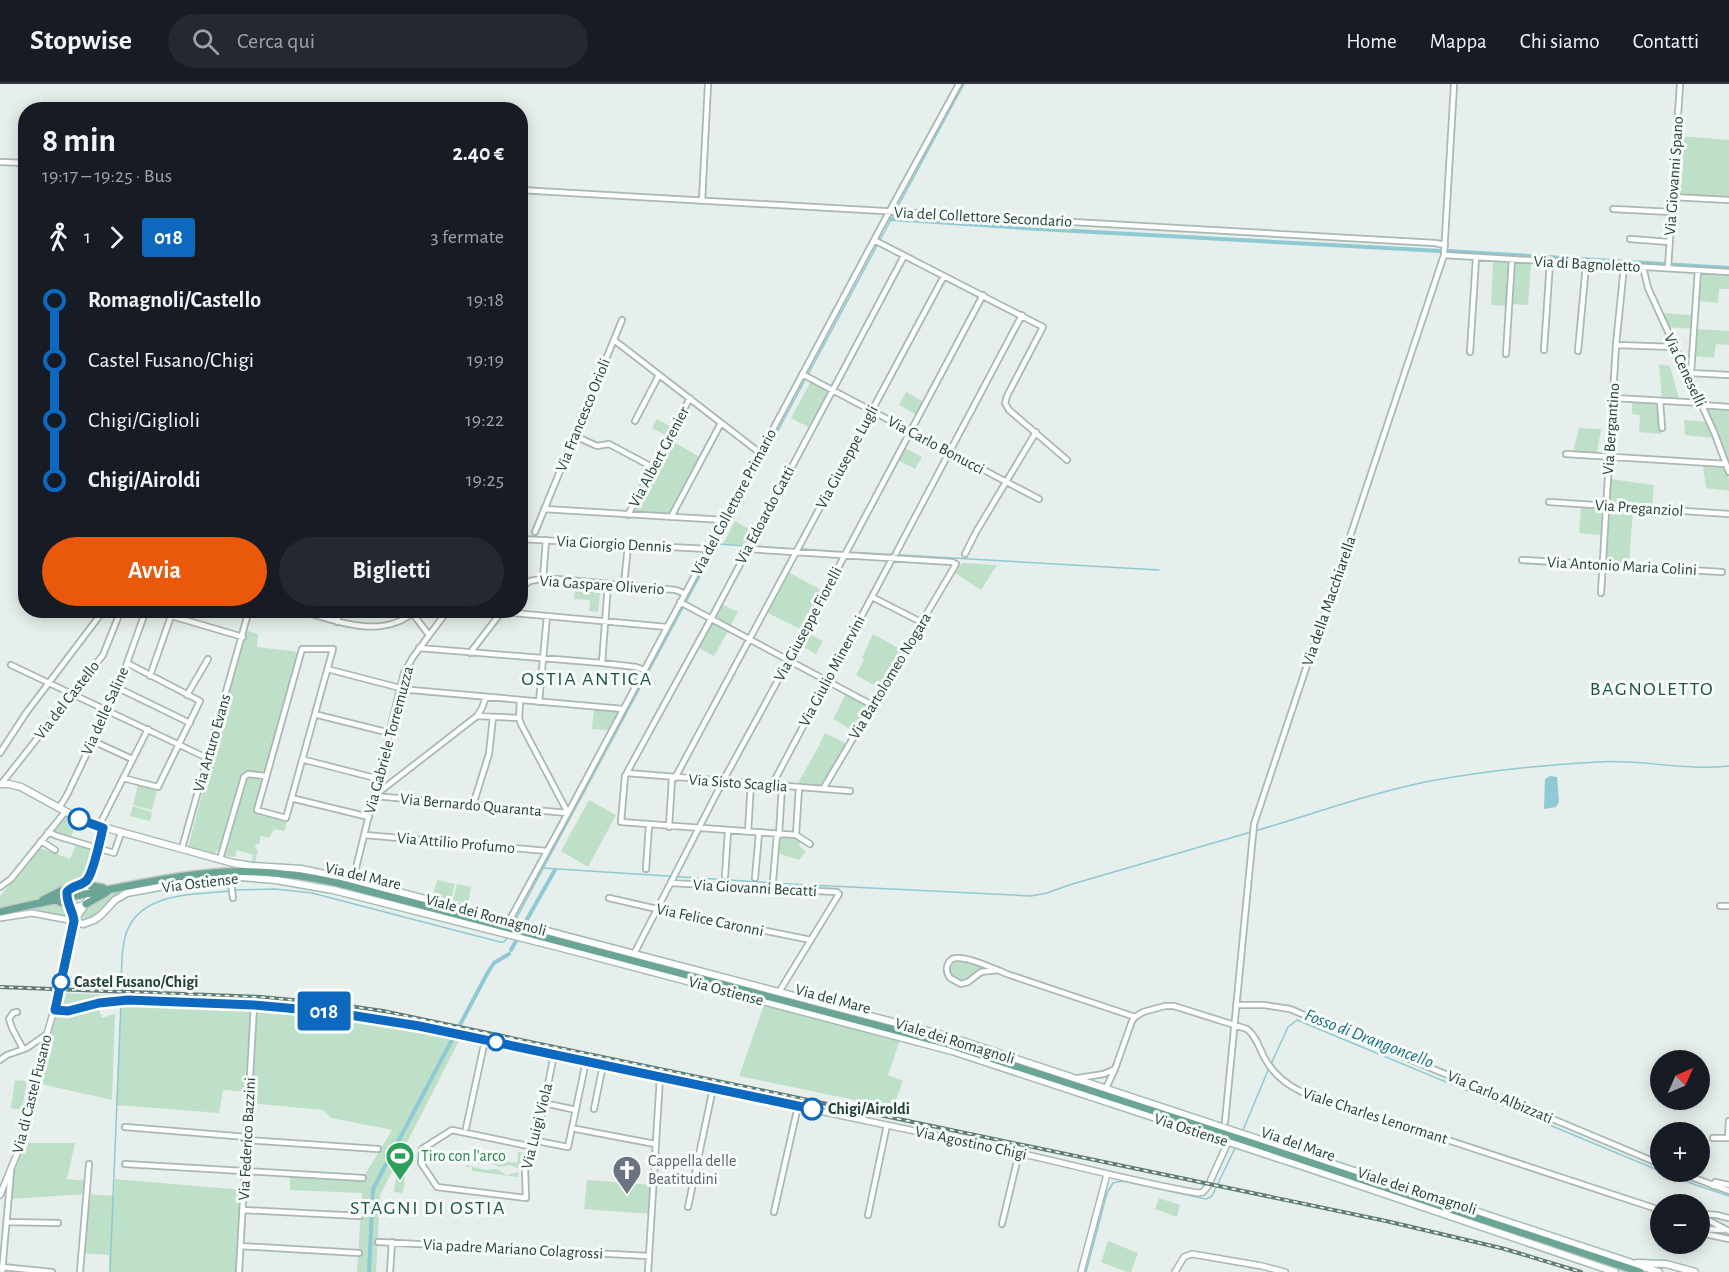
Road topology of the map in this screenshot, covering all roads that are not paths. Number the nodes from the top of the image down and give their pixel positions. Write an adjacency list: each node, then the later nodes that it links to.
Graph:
1 (708, 84): 10 (street)
2 (959, 84): 12 (street, Via del Collettore Primario)
3 (1454, 84): 17 (street, Via della Macchiarella)
4 (1680, 84): 8 (street, Via Giovanni Spano)
5 (0, 162): 6 (street)
6 (18, 163)
7 (528, 190): 10 (street, Via del Collettore Secondario)
8 (1672, 197): 9 (street); 13 (street, Via Giovanni Spano)
9 (1729, 200)
10 (702, 201): 12 (street, Via del Collettore Secondario)
11 (1613, 209): 13 (street)
12 (889, 212): 15 (street, Via del Collettore Primario); 17 (street, Via del Collettore Secondario)
13 (1671, 212): 16 (street, Via Giovanni Spano)
14 (1630, 239): 16 (street)
15 (874, 240): 19 (street); 41 (street, Via del Collettore Primario)
16 (1669, 242): 25 (street, Via Giovanni Spano)
17 (1445, 245): 18 (street, Via della Macchiarella)
18 (1444, 255): 20 (street, Via di Bagnoletto); 224 (street, Via della Macchiarella)
19 (904, 256): 29 (street); 44 (street, Via Edoardo Gatti)
20 (1476, 258): 21 (street, Via di Bagnoletto); 38 (street)
21 (1512, 259): 22 (street, Via di Bagnoletto); 39 (street)
22 (1550, 262): 23 (street, Via di Bagnoletto); 36 (street)
23 (1586, 265): 24 (street, Via di Bagnoletto); 37 (street)
24 (1624, 266): 26 (street, Via di Bagnoletto); 34 (street, Via Bergantino)
25 (1668, 266): 26 (street, Via di Bagnoletto); 27 (street, Via di Bagnoletto)
26 (1644, 267): 35 (street, Via Ceneselli)
27 (1698, 270): 28 (street, Via di Bagnoletto); 40 (street)
28 (1729, 272)
29 (944, 276): 30 (street); 50 (street, Via Giuseppe Lugli)
30 (983, 295): 31 (street); 54 (street, Via Giuseppe Fiorelli)
31 (1022, 315): 55 (street); 57 (street, Via Giulio Minervini)
32 (622, 320): 33 (street, Via Francesco Orioli)
33 (614, 340): 42 (street); 56 (street, Via Francesco Orioli)
34 (1617, 345): 35 (street); 46 (street, Via Bergantino)
35 (1675, 347): 40 (street, Via Ceneselli)
36 (1544, 350)
37 (1578, 351)
38 (1470, 352)
39 (1506, 354)
40 (1689, 373): 43 (street); 48 (street, Via Ceneselli)
41 (802, 374): 44 (street, Via Carlo Bonucci); 58 (street, Via del Collettore Primario)
42 (659, 375): 45 (street); 51 (street)
43 (1729, 375)
44 (832, 390): 50 (street, Via Carlo Bonucci); 79 (street, Via Edoardo Gatti)
45 (690, 398): 52 (street); 63 (street, Via Albert Grenier)
46 (1614, 398): 47 (street); 60 (street, Via Bergantino)
47 (1660, 401): 48 (street); 53 (street)
48 (1701, 404): 49 (street); 62 (street, Via Ceneselli)
49 (1729, 407)
50 (871, 411): 54 (street, Via Carlo Bonucci); 80 (street, Via Giuseppe Lugli)
51 (635, 421)
52 (721, 423): 58 (street); 72 (street)
53 (1662, 428)
54 (910, 431): 57 (street, Via Carlo Bonucci); 81 (street, Via Giuseppe Fiorelli)
55 (1036, 432): 61 (street); 65 (street)
56 (574, 436): 63 (street); 69 (street, Via Francesco Orioli)
57 (950, 452): 65 (street, Via Carlo Bonucci); 83 (street, Via Giulio Minervini)
58 (760, 453): 73 (street, Via del Collettore Primario)
59 (1566, 454): 60 (street)
60 (1610, 457): 62 (street); 68 (street, Via Bergantino)
61 (1067, 460)
62 (1726, 464): 64 (street, Via Ceneselli)
63 (654, 468): 71 (street, Via Albert Grenier)
64 (1729, 472)
65 (1006, 482): 66 (street, Via Carlo Bonucci); 82 (street)
66 (1039, 499)
67 (1549, 502): 68 (street, Via Preganziol)
68 (1606, 506): 70 (street, Via Preganziol); 85 (street, Via Bergantino)
69 (544, 509): 71 (street); 74 (street, Via Francesco Orioli)
70 (1729, 514)
71 (628, 515): 72 (street)
72 (670, 517): 73 (street)
73 (724, 520): 78 (street, Via del Collettore Primario)
74 (535, 532)
75 (528, 539): 76 (street, Via Giorgio Dennis)
76 (546, 540): 77 (street, Via Giorgio Dennis); 87 (street)
77 (628, 545): 78 (street, Via Giorgio Dennis); 90 (street)
78 (708, 549): 92 (street, Via del Collettore Primario)
79 (747, 549): 80 (street); 109 (street, Via Edoardo Gatti)
80 (796, 552): 81 (street); 116 (street, Via Giuseppe Lugli)
81 (846, 552): 83 (street); 121 (street, Via Giuseppe Fiorelli)
82 (965, 554)
83 (895, 555): 93 (street, Via Giulio Minervini); 112 (street, Via Bartolomeo Nogara)
84 (1522, 560): 85 (street, Via Antonio Maria Colini)
85 (1603, 565): 86 (street, Via Antonio Maria Colini); 91 (street, Via Bergantino)
86 (1722, 572)
87 (543, 578): 88 (street, Via Gaspare Oliverio); 89 (street, Via Gaspare Oliverio)
88 (528, 582)
89 (608, 584): 90 (street, Via Gaspare Oliverio); 111 (street)
90 (624, 585): 92 (street, Via Gaspare Oliverio)
91 (1601, 593)
92 (685, 594): 94 (street, Via del Collettore Primario)
93 (872, 597): 112 (street); 128 (street, Via Giulio Minervini)
94 (680, 602): 109 (street); 113 (street, Via del Collettore Primario)
95 (528, 614): 96 (street)
96 (547, 616): 111 (street); 120 (street)
97 (98, 618): 129 (street)
98 (118, 618): 132 (street, Via del Castello)
99 (145, 618): 122 (street, Via delle Saline)
100 (170, 618): 127 (street)
101 (178, 618): 115 (street)
102 (247, 618): 115 (street, Via Arturo Evans)
103 (324, 618): 110 (street)
104 (338, 618): 110 (street)
105 (406, 618): 110 (street)
106 (419, 618): 114 (street)
107 (442, 618): 114 (street, Via Gabriele Torremuzza)
108 (497, 618): 118 (street)
109 (711, 619): 116 (street); 153 (street, Via Edoardo Gatti)
110 (337, 622)
111 (605, 622): 113 (street); 123 (street)
112 (921, 622): 137 (street, Via Bartolomeo Nogara)
113 (667, 627): 126 (street, Via del Collettore Primario)
114 (429, 635): 117 (street, Via Gabriele Torremuzza)
115 (243, 637): 150 (street, Via Arturo Evans)
116 (750, 639): 121 (street); 156 (street, Via Giuseppe Lugli)
117 (419, 648): 118 (street); 131 (street, Via Gabriele Torremuzza)
118 (470, 653): 120 (street)
119 (208, 659): 133 (street)
120 (543, 659): 123 (street); 136 (street)
121 (789, 660): 128 (street); 158 (street, Via Giuseppe Fiorelli)
122 (127, 663): 127 (street); 130 (street, Via delle Saline)
123 (602, 663): 126 (street)
124 (11, 665): 129 (street)
125 (331, 670): 131 (street)
126 (644, 670): 138 (street, Via del Collettore Primario)
127 (150, 676): 133 (street)
128 (827, 680): 137 (street); 161 (street, Via Giulio Minervini)
129 (50, 682): 132 (street); 149 (street)
130 (117, 688): 139 (street, Via delle Saline); 144 (street)
131 (400, 689): 134 (street); 146 (street, Via Gabriele Torremuzza)
132 (73, 693): 139 (street); 160 (street, Via del Castello)
133 (187, 694): 144 (street)
134 (486, 697): 135 (street); 141 (street)
135 (520, 700): 136 (street); 143 (street)
136 (539, 702): 138 (street)
137 (872, 705): 164 (street, Via Bartolomeo Nogara)
138 (623, 709): 171 (street, Via del Collettore Primario)
139 (108, 710): 145 (street); 147 (street, Via delle Saline)
140 (318, 715): 146 (street)
141 (477, 716): 142 (street); 166 (street)
142 (494, 717): 143 (street); 168 (street)
143 (519, 718): 171 (street)
144 (190, 723): 148 (street)
145 (148, 729): 148 (street); 151 (street)
146 (390, 733): 157 (street, Via Gabriele Torremuzza)
147 (93, 741): 151 (street); 169 (street, Via delle Saline)
148 (180, 745): 150 (street); 155 (street)
149 (0, 753)
150 (207, 758): 187 (street, Via Arturo Evans)
151 (132, 759): 155 (street)
152 (305, 760): 157 (street)
153 (627, 773): 156 (street, Via Sisto Scaglia); 173 (street)
154 (266, 777): 154 (street); 191 (street)
155 (123, 778): 174 (street)
156 (674, 778): 158 (street, Via Sisto Scaglia); 175 (street)
157 (379, 779): 166 (street, Via Gabriele Torremuzza)
158 (723, 781): 159 (street, Via Sisto Scaglia); 176 (street, Via Giuseppe Fiorelli)
159 (751, 783): 161 (street, Via Sisto Scaglia); 180 (street)
160 (1, 784): 169 (main road, Viale dei Romagnoli)
161 (772, 785): 162 (street, Via Sisto Scaglia)
162 (782, 786): 163 (street, Via Sisto Scaglia); 182 (street)
163 (799, 787): 164 (street, Via Sisto Scaglia); 184 (street)
164 (823, 789): 165 (street, Via Sisto Scaglia)
165 (850, 791)
166 (374, 796): 168 (street, Via Bernardo Quaranta); 172 (street, Via Gabriele Torremuzza)
167 (295, 799): 172 (street)
168 (473, 806): 171 (street, Via Bernardo Quaranta)
169 (58, 808): 170 (main road, Viale dei Romagnoli)
170 (65, 812): 174 (main road, Viale dei Romagnoli); 178 (street)
171 (568, 813): 190 (street, Via del Collettore Primario)
172 (369, 817): 183 (street, Via Gabriele Torremuzza)
173 (649, 825): 175 (street); 192 (street)
174 (101, 827): 179 (main road, Viale dei Romagnoli); 188 (street)
175 (669, 827): 176 (street)
176 (698, 828): 177 (street); 195 (street, Via Giuseppe Fiorelli)
177 (728, 831): 180 (street); 193 (street)
178 (48, 832): 185 (street); 188 (street)
179 (121, 832): 187 (main road, Viale dei Romagnoli); 188 (street)
180 (748, 832): 181 (street)
181 (759, 833): 182 (street); 194 (street)
182 (778, 834): 184 (street); 197 (street)
183 (365, 835): 190 (street, Via Attilio Profumo); 196 (street, Via Gabriele Torremuzza)
184 (796, 835): 186 (street)
185 (41, 841): 189 (street); 201 (street)
186 (810, 844)
187 (182, 848): 191 (main road, Viale dei Romagnoli)
188 (97, 849): 200 (street)
189 (56, 850)
190 (547, 851): 216 (street, Via del Collettore Primario)
191 (220, 859): 196 (main road, Viale dei Romagnoli)
192 (646, 869)
193 (725, 876)
194 (755, 878)
195 (673, 879): 212 (street, Via Giuseppe Fiorelli); 219 (street, Via Giovanni Becatti)
196 (353, 880): 216 (main road, Viale dei Romagnoli)
197 (773, 880)
198 (231, 881): 203 (street); 217 (main road, Via Ostiense); 259 (main road, Via Ostiense)
199 (76, 886): 200 (main road); 204 (street); 207 (main road)
200 (88, 886): 202 (main road, Via del Mare); 204 (main road, Via del Mare); 208 (main road)
201 (0, 887)
202 (111, 889): 208 (main road); 253 (main road, Via del Mare)
203 (233, 896)
204 (66, 898): 206 (main road, Via del Mare); 209 (street)
205 (609, 898): 212 (street, Via Felice Caronni)
206 (55, 900): 207 (main road, Via del Mare); 209 (main road)
207 (38, 903): 213 (main road, Via del Mare)
208 (86, 904): 209 (street); 215 (main road)
209 (70, 906): 215 (main road)
210 (1720, 906): 211 (street)
211 (1729, 906)
212 (657, 909): 219 (street, Via Felice Caronni); 220 (street, Via Giuseppe Fiorelli)
213 (0, 912)
214 (0, 918): 215 (street)
215 (74, 921): 217 (main road); 218 (street, Via di Castel Fusano)
216 (509, 921): 220 (main road, Viale dei Romagnoli)
217 (82, 924): 218 (street)
218 (71, 934): 225 (street, Via di Castel Fusano, bridge)
219 (811, 940): 222 (street)
220 (634, 954): 222 (main road, Viale dei Romagnoli)
221 (998, 970): 221 (street); 227 (street)
222 (779, 992): 240 (main road, Viale dei Romagnoli)
223 (254, 1005): 225 (street, Via Agostino Chigi); 230 (street, Via Agostino Chigi); 256 (street, Via Federico Bazzini)
224 (1236, 1005): 228 (street, Via della Macchiarella); 264 (street, Via Carlo Albizzati)
225 (55, 1010): 229 (street, Via di Castel Fusano)
226 (17, 1012): 231 (street)
227 (1135, 1017): 228 (street, Viale Charles Lenormant); 238 (street)
228 (1234, 1024): 248 (street, Via della Macchiarella); 278 (street, Viale Charles Lenormant)
229 (47, 1034): 231 (street); 270 (street, Via di Castel Fusano)
230 (485, 1040): 232 (street, Via Agostino Chigi); 251 (street)
231 (23, 1049): 234 (street)
232 (554, 1054): 236 (street, Via Agostino Chigi); 243 (street, Via Luigi Viola)
233 (0, 1055): 234 (street)
234 (7, 1055): 235 (street)
235 (0, 1060)
236 (586, 1061): 237 (street, Via Agostino Chigi); 246 (street)
237 (603, 1065): 239 (street, Via Agostino Chigi); 245 (street)
238 (1116, 1069): 240 (street); 242 (street)
239 (660, 1077): 241 (street, Via Agostino Chigi); 260 (street)
240 (1077, 1078): 242 (main road, Viale dei Romagnoli)
241 (713, 1088): 244 (street, Via Agostino Chigi); 277 (street)
242 (1106, 1088): 253 (main road, Viale dei Romagnoli)
243 (544, 1103): 246 (street); 257 (street, Via Luigi Viola)
244 (798, 1106): 249 (street, Via Agostino Chigi); 280 (street)
245 (594, 1109)
246 (576, 1110): 257 (street)
247 (1729, 1121): 255 (street)
248 (1226, 1122)
249 (887, 1125): 263 (street, Via Agostino Chigi); 282 (street)
250 (125, 1127): 256 (street)
251 (466, 1128)
252 (576, 1129): 260 (street)
253 (1237, 1135): 258 (main road, Via del Mare)
254 (1713, 1138): 255 (street)
255 (1728, 1138)
256 (247, 1139): 262 (street); 267 (street, Via Federico Bazzini)
257 (537, 1141): 261 (street, Via Luigi Viola)
258 (1247, 1141): 259 (main road, Via Ostiense); 298 (main road, Viale dei Romagnoli); 308 (main road, Via Ostiense); 309 (main road, Via del Mare)
259 (1228, 1142): 268 (street, Via Agostino Chigi)
260 (655, 1144): 297 (street)
261 (534, 1148): 261 (street, Via Luigi Viola)
262 (378, 1149)
263 (1018, 1153): 268 (street, Via Agostino Chigi); 288 (street)
264 (1650, 1160)
265 (89, 1164): 301 (street)
266 (125, 1164): 267 (street)
267 (245, 1171): 269 (street); 279 (street, Via Federico Bazzini)
268 (1107, 1174): 305 (street)
269 (363, 1178)
270 (9, 1180): 272 (street, Via di Castel Fusano); 286 (street)
271 (1703, 1182): 274 (street)
272 (2, 1185): 276 (street, Via di Castel Fusano)
273 (1729, 1185): 274 (street)
274 (1713, 1186): 275 (street)
275 (1729, 1191)
276 (0, 1195)
277 (688, 1207)
278 (1650, 1207)
279 (243, 1210): 283 (street); 295 (street, Via Federico Bazzini)
280 (774, 1212)
281 (1710, 1214): 284 (street)
282 (868, 1215)
283 (360, 1216)
284 (1729, 1218)
285 (1710, 1221): 289 (street)
286 (7, 1222): 287 (street); 299 (street)
287 (58, 1223)
288 (1002, 1224)
289 (1727, 1231): 290 (street)
290 (1710, 1232)
291 (1710, 1234): 292 (street)
292 (1729, 1239)
293 (378, 1242): 294 (street, Via padre Mariano Colagrossi)
294 (392, 1242): 297 (street, Via padre Mariano Colagrossi); 303 (street)
295 (241, 1246): 296 (street); 302 (street, Via Federico Bazzini)
296 (358, 1253)
297 (649, 1256): 304 (street)
298 (1630, 1263): 310 (main road, Viale dei Romagnoli); 311 (main road)
299 (2, 1269): 300 (street)
300 (52, 1272)
301 (80, 1272)
302 (239, 1272)
303 (390, 1272)
304 (648, 1272)
305 (1082, 1272)
306 (1176, 1272): 307 (street)
307 (1286, 1272)
308 (1615, 1272)
309 (1640, 1272)
310 (1659, 1272)
311 (1695, 1272)

